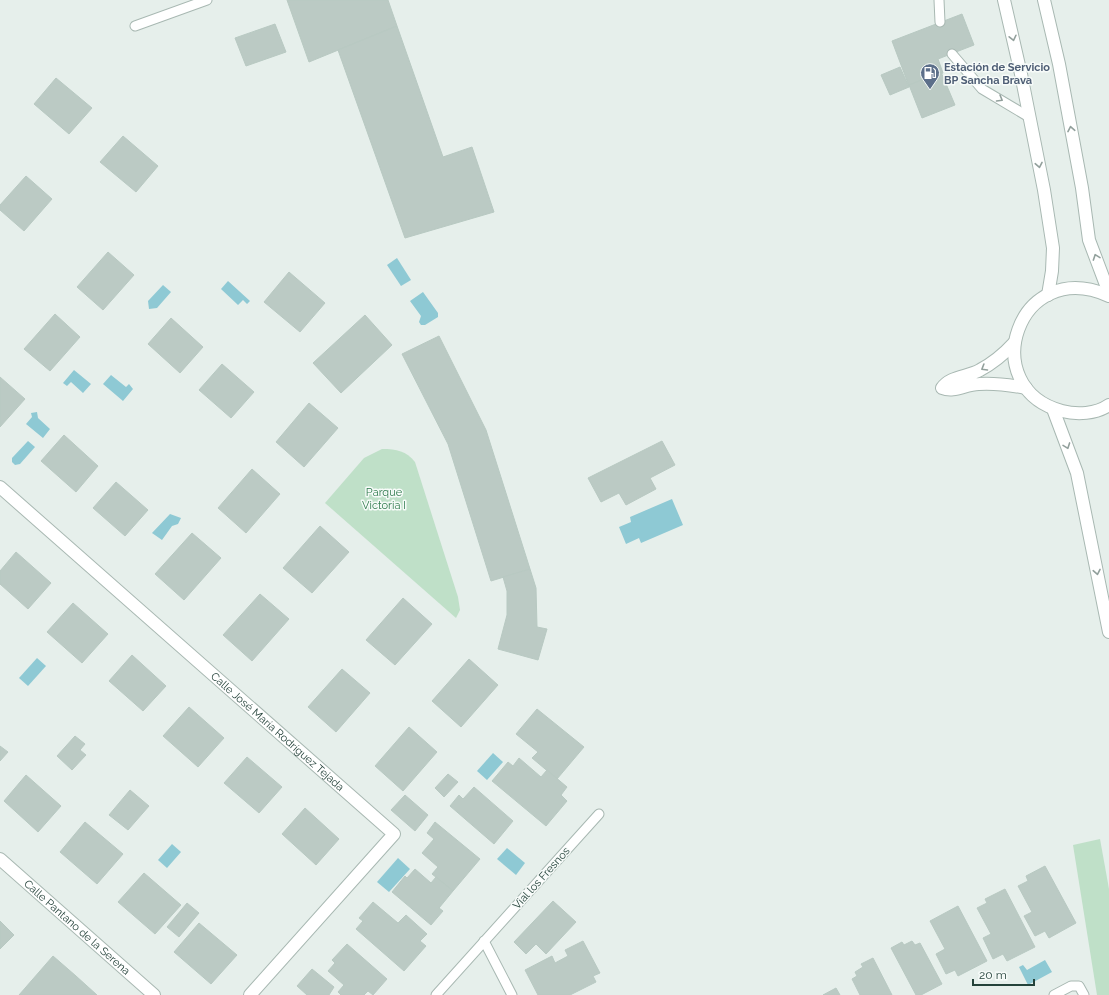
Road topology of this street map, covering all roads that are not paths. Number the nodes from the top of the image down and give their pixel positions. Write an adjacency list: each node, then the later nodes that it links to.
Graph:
1 (207, 0): 6 (lane)
2 (939, 0): 5 (lane)
3 (1004, 0): 8 (street, one-way to 8)
4 (1044, 0): 10 (street, one-way to 4)
5 (940, 22)
6 (136, 26)
7 (952, 54): 8 (lane, one-way to 8)
8 (1029, 117): 9 (street, one-way to 9)
9 (1048, 295): 10 (street); 11 (street)
10 (1109, 295)
11 (1014, 343): 12 (street); 12 (street, one-way to 12)
12 (1026, 388): 14 (street)
13 (1109, 405): 14 (street)
14 (1053, 409): 16 (street, one-way to 16)
15 (0, 486): 21 (street, Calle José María Rodríguez Tejada)
16 (1109, 632)
17 (599, 814): 19 (lane, Vial los Fresnos)
18 (0, 859): 20 (street, Calle Pantano de la Serena)
19 (484, 941): 22 (lane, Vial los Fresnos); 23 (lane)
20 (154, 995)
21 (250, 995)
22 (436, 995)
23 (512, 995)
24 (1054, 995): 25 (lane)
25 (1084, 995)

